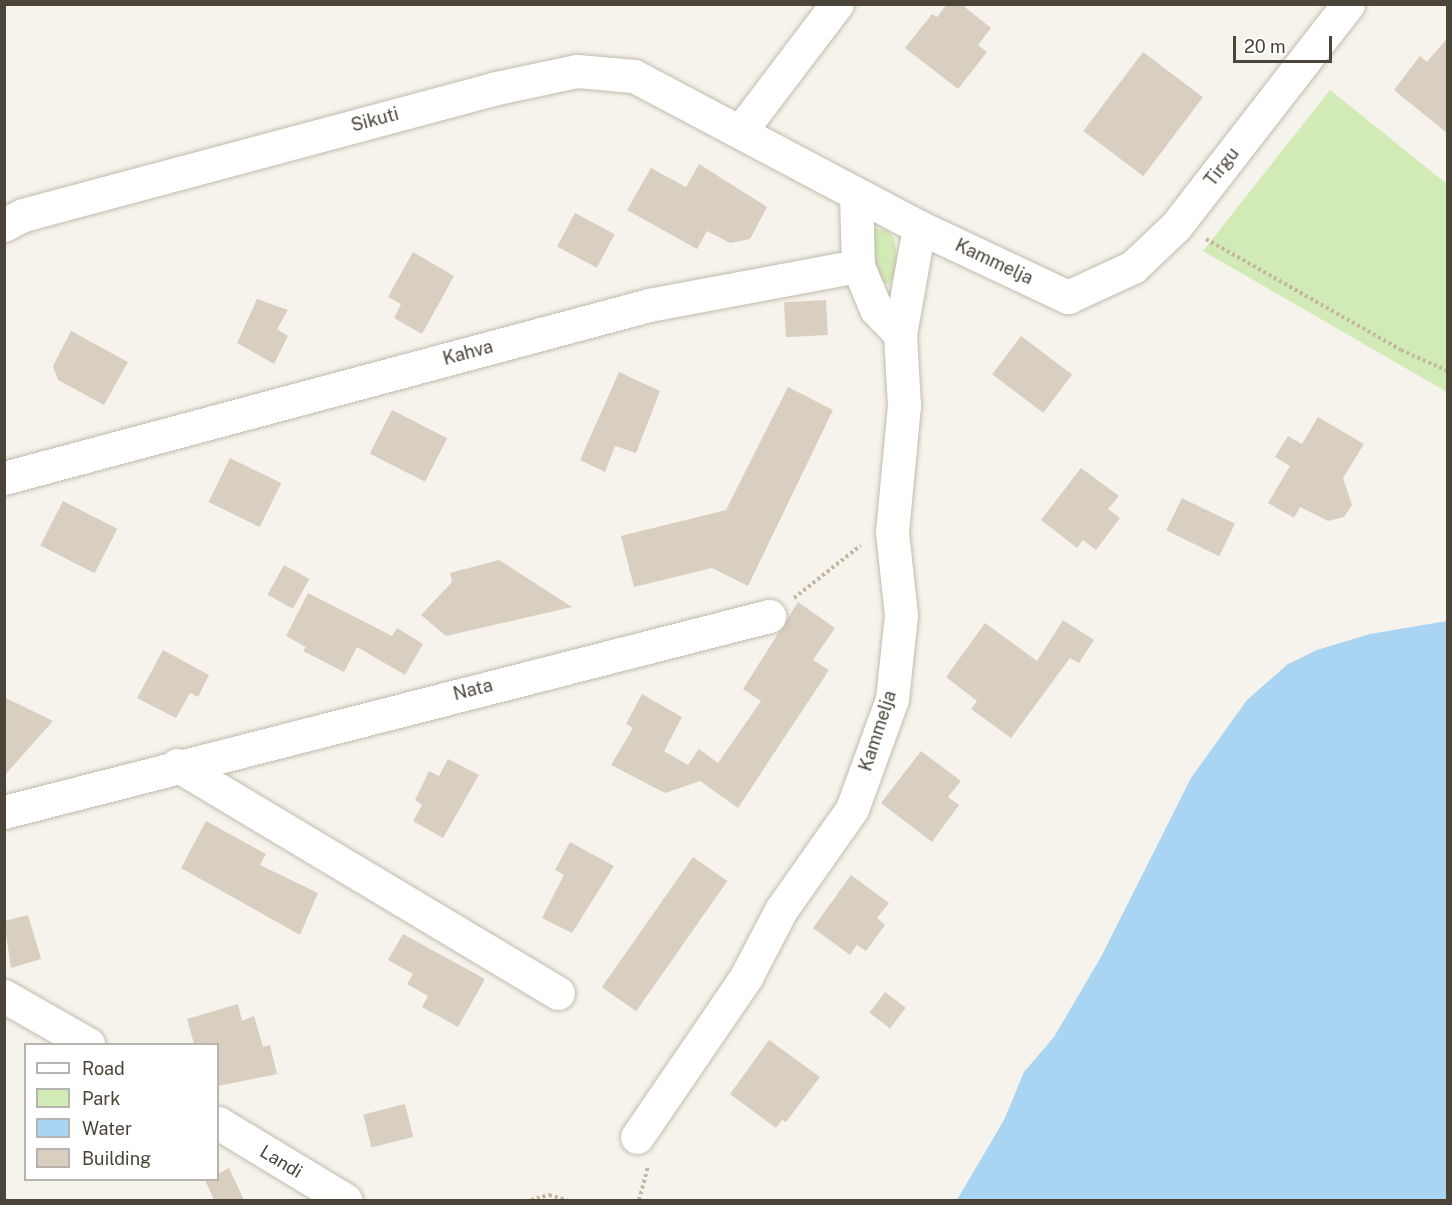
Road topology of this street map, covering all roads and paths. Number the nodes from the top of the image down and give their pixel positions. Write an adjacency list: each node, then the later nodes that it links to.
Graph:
1 (837, 4): 3 (street)
2 (1348, 4): 6 (street, Tirgu)
3 (742, 129): 4 (street, Sikuti); 5 (street, Sikuti)
4 (856, 195): 7 (street, Kammelja); 8 (street)
5 (4, 225)
6 (1176, 226): 9 (street, Tirgu); 11 (path)
7 (919, 227): 9 (street, Kammelja); 10 (street, Kammelja)
8 (858, 266): 10 (street); 12 (street, Kahva)
9 (1068, 297)
10 (900, 334): 13 (street, Kammelja)
11 (1448, 371)
12 (4, 478)
13 (892, 532): 14 (path); 21 (street, Kammelja)
14 (769, 616): 15 (street, Nata)
15 (177, 765): 16 (street, Nata); 17 (street)
16 (4, 812)
17 (558, 993)
18 (4, 996): 19 (street)
19 (86, 1043)
20 (219, 1124): 22 (street, Landi)
21 (637, 1137)
22 (345, 1200)
23 (531, 1200): 24 (path)
24 (567, 1200)

